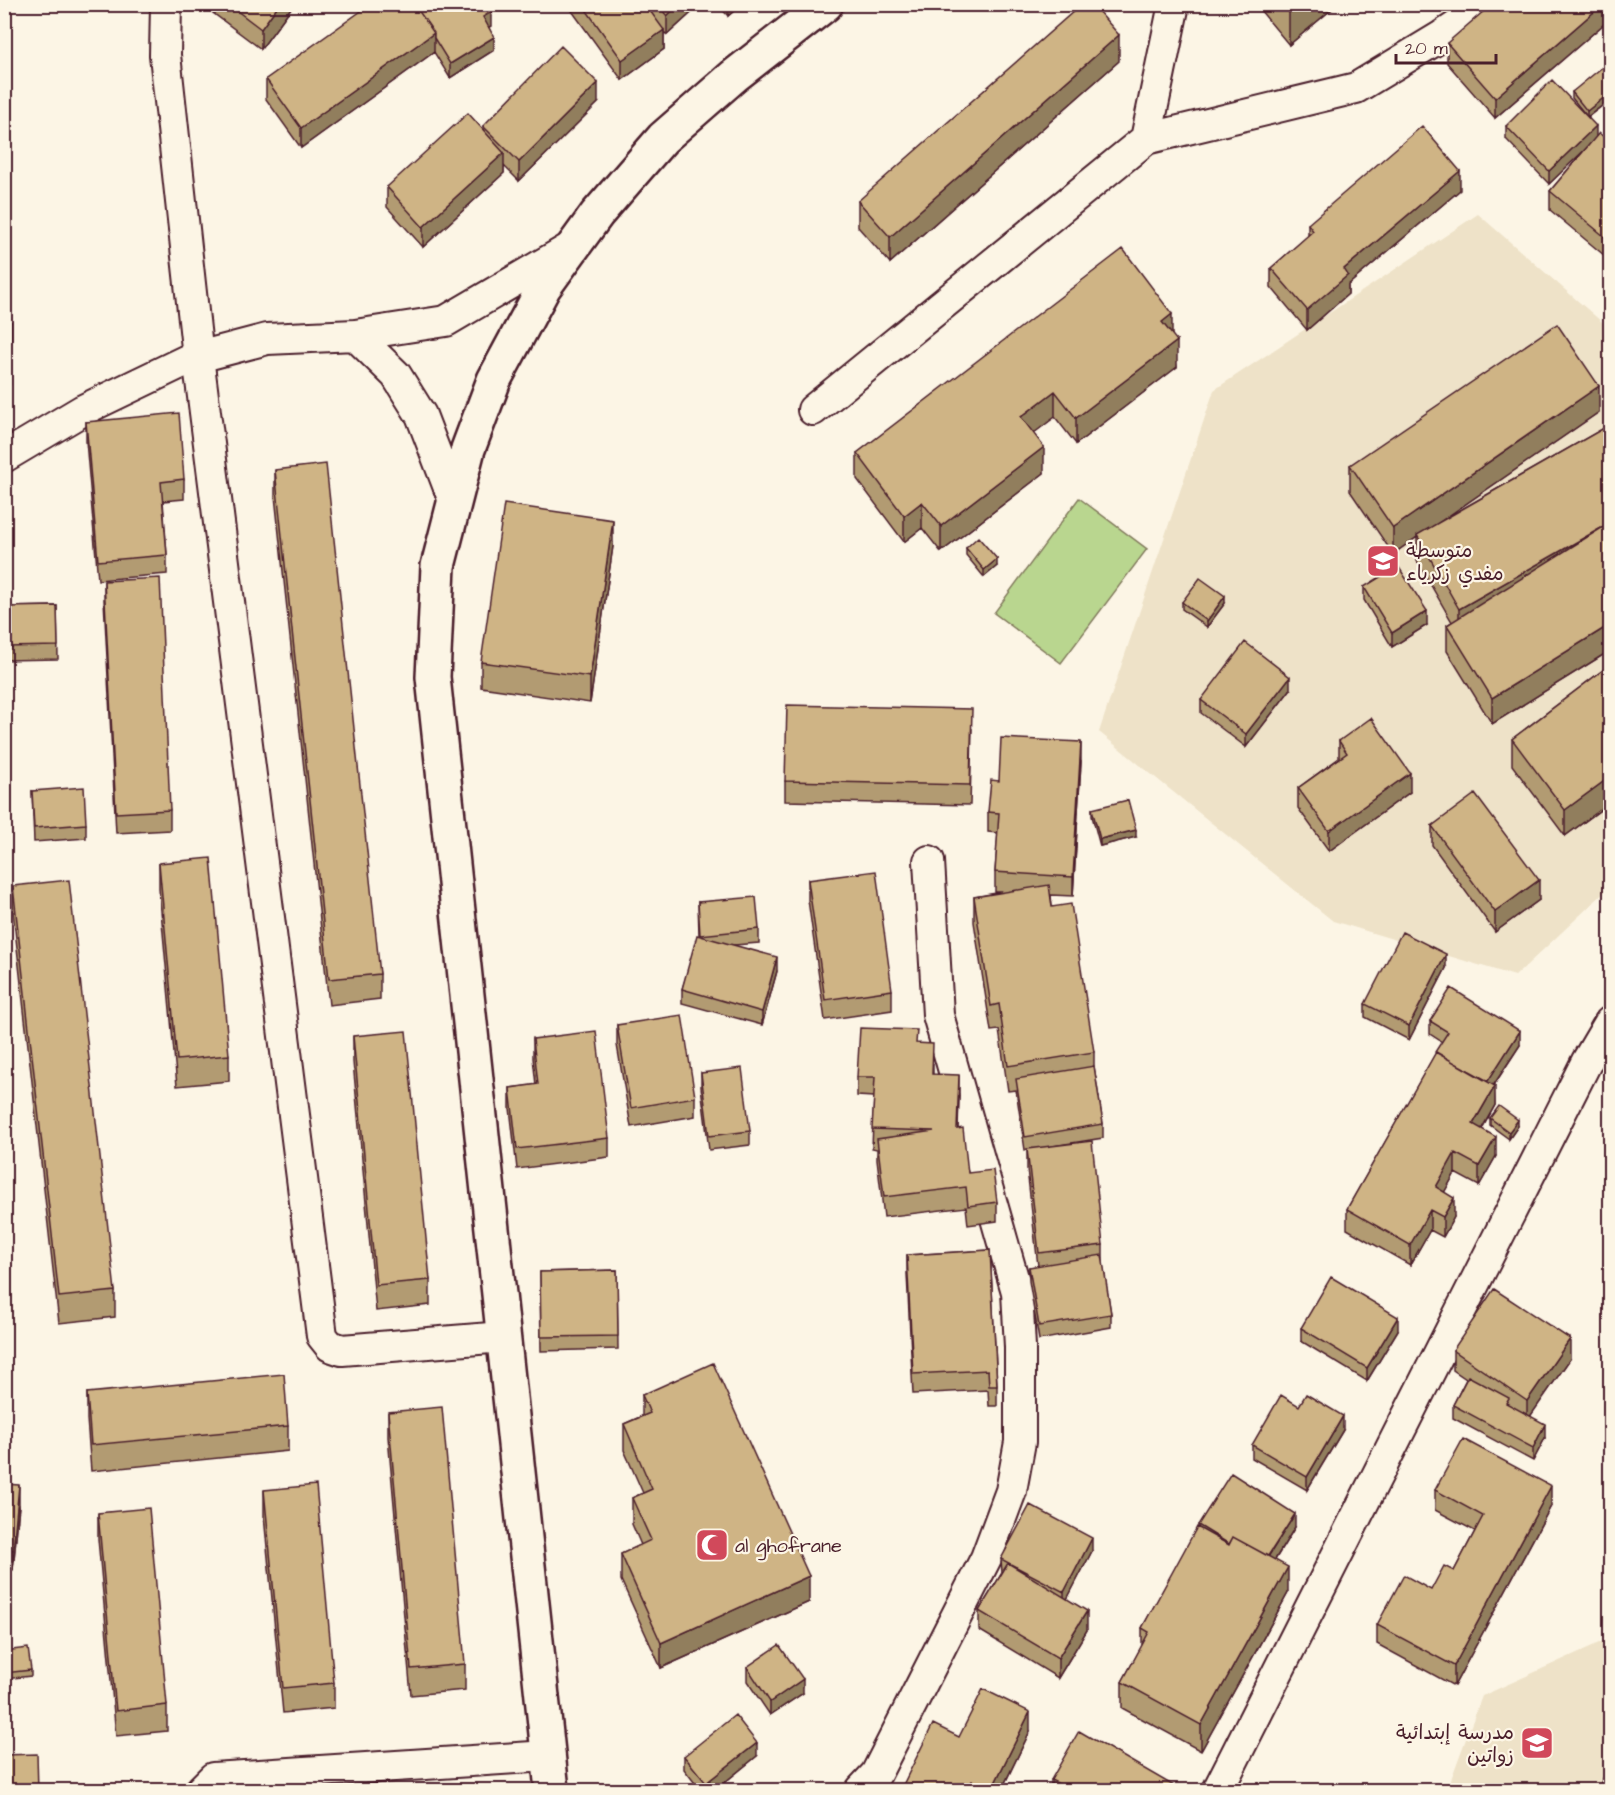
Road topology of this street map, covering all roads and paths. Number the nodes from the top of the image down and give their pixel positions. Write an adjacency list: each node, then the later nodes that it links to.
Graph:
1 (166, 4): 8 (street)
2 (826, 4): 6 (street)
3 (1174, 4): 5 (street)
4 (1490, 4): 5 (street)
5 (1146, 140): 9 (street)
6 (575, 246): 7 (street); 11 (street)
7 (355, 335): 8 (street); 11 (street)
8 (198, 357): 10 (street); 14 (street)
9 (813, 410)
10 (4, 457)
11 (454, 501): 14 (street)
12 (929, 861): 18 (street)
13 (1611, 1022): 19 (street)
14 (503, 1337): 15 (street)
15 (548, 1756): 16 (street); 17 (street)
16 (201, 1791)
17 (552, 1791)
18 (861, 1791)
19 (1218, 1791)

